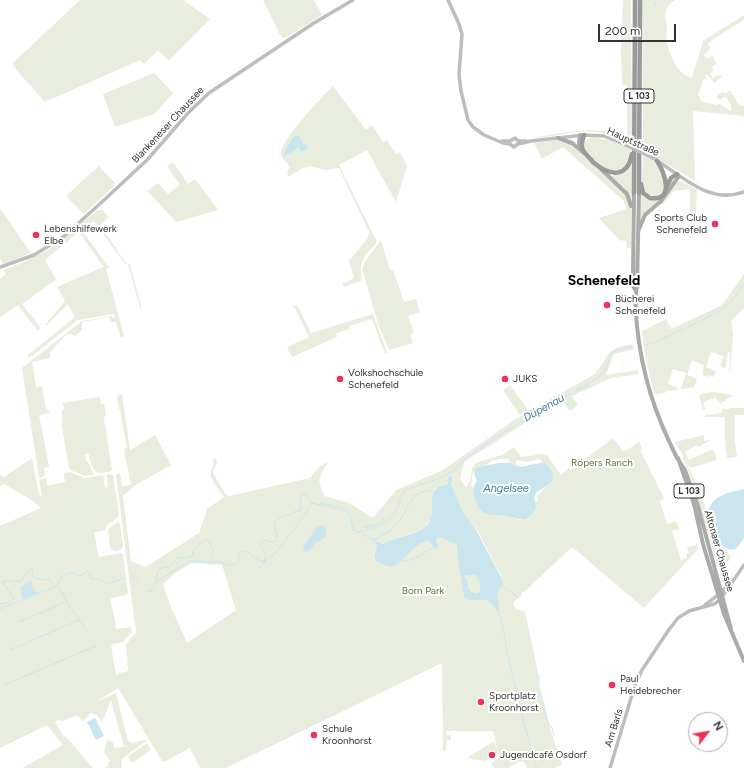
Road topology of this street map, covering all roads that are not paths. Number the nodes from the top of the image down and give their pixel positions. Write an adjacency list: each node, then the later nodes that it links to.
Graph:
1 (353, 0): 21 (main road, Blankeneser Chaussee)
2 (448, 0): 8 (main road, Hauptstraße)
3 (636, 0): 7 (highway, L 103)
4 (640, 0): 14 (highway, L 103)
5 (582, 135): 6 (main road, Hauptstraße); 10 (main road); 11 (highway); 12 (main road, Hauptstraße, bridge)
6 (558, 138): 9 (main road, Hauptstraße); 10 (main road)
7 (635, 140): 13 (highway); 18 (highway, L 103)
8 (510, 142): 9 (main road, Hauptstraße); 9 (main road, Hauptstraße)
9 (518, 142)
10 (580, 150): 11 (main road)
11 (588, 156): 13 (highway)
12 (655, 160): 15 (main road, Hauptstraße); 16 (highway)
13 (599, 167): 19 (main road)
14 (639, 174): 16 (highway); 18 (highway, L 103)
15 (678, 175): 16 (highway); 17 (main road, Hauptstraße); 20 (main road)
16 (666, 188)
17 (744, 192)
18 (636, 193): 19 (main road, L 103); 20 (main road, L 103)
19 (633, 219): 22 (main road, Altonaer Chaussee / L 103)
20 (638, 233): 22 (main road, Altonaer Chaussee / L 103)
21 (0, 267)
22 (636, 292): 24 (main road, Altonaer Chaussee / L 103)
23 (744, 565): 24 (main road)
24 (721, 596): 25 (main road); 26 (main road); 27 (main road, Altonaer Chaussee / L 103); 28 (main road, Altonaer Chaussee / L 103)
25 (714, 604): 26 (main road); 27 (main road)
26 (703, 606): 30 (main road, Am Barls)
27 (722, 607): 28 (main road, Altonaer Chaussee / L 103)
28 (731, 629): 29 (main road, Altonaer Chaussee / L 103)
29 (744, 661)
30 (610, 768)

